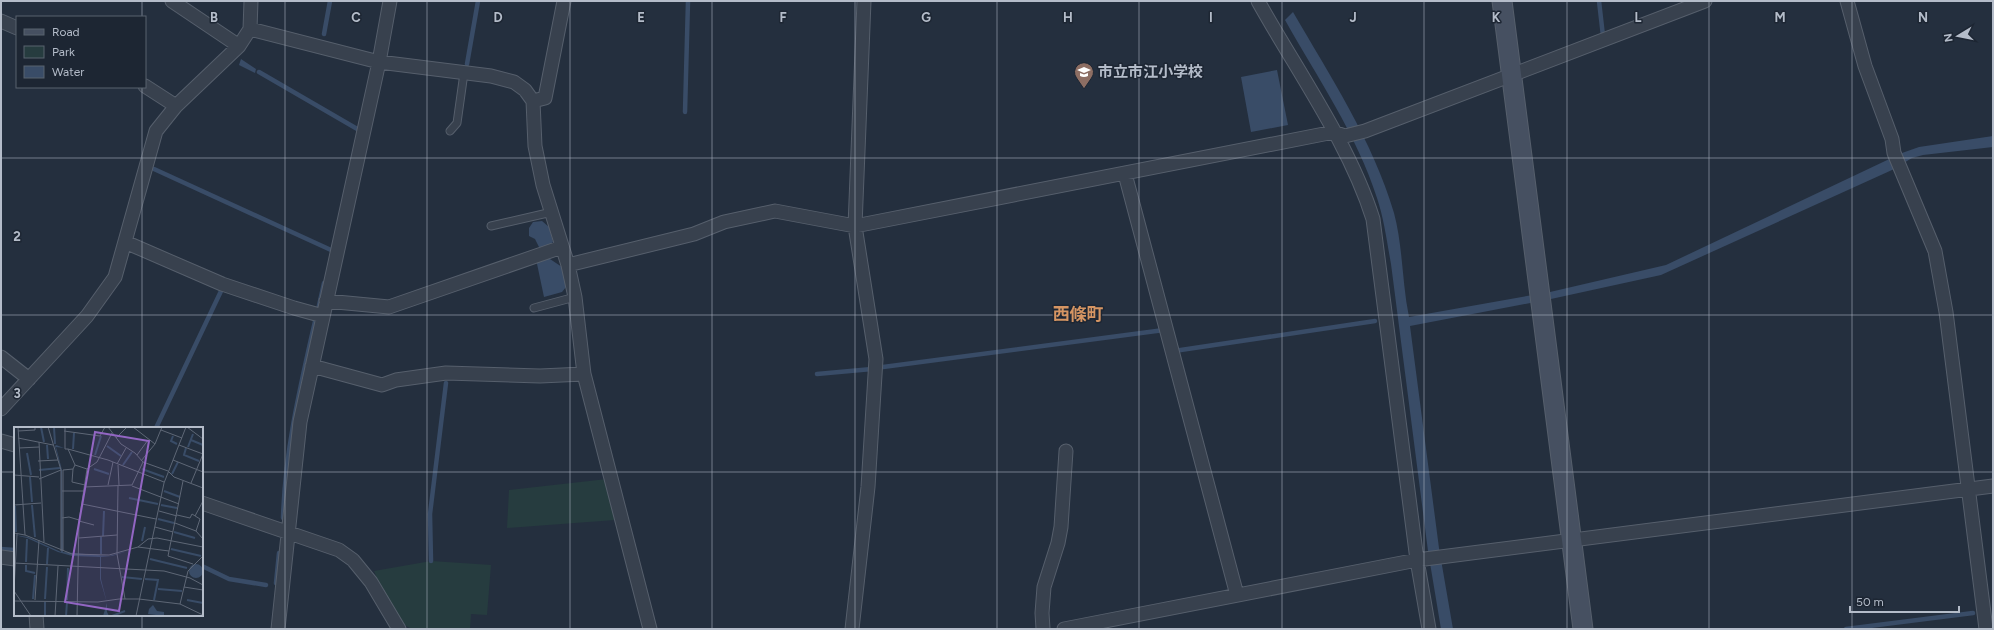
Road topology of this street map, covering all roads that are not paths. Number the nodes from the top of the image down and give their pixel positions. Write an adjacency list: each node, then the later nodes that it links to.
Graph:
1 (172, 1): 13 (street)
2 (251, 1): 12 (street)
3 (390, 1): 14 (street)
4 (564, 1): 18 (street)
5 (864, 1): 25 (street)
6 (1258, 1): 21 (street)
7 (1502, 1): 16 (street)
8 (1705, 1): 16 (street)
9 (1847, 1): 42 (street)
10 (1, 21): 11 (street)
11 (16, 28)
12 (250, 29): 13 (street); 14 (street)
13 (239, 46): 19 (street)
14 (379, 62): 15 (street); 30 (street)
15 (464, 73): 18 (street); 20 (lane)
16 (1512, 76): 21 (street); 45 (street)
17 (146, 87): 19 (street)
18 (533, 101): 23 (street)
19 (176, 106): 26 (street)
20 (450, 130)
21 (1340, 134): 22 (street); 48 (street)
22 (1125, 174): 25 (street); 49 (street)
23 (552, 212): 24 (lane); 27 (street)
24 (491, 226)
25 (855, 226): 28 (street); 55 (street)
26 (125, 242): 32 (street); 36 (street)
27 (562, 247): 28 (street); 30 (street)
28 (568, 265): 29 (street)
29 (574, 297): 31 (lane); 35 (street)
30 (326, 301): 32 (street)
31 (534, 308)
32 (323, 316): 34 (street)
33 (1, 357): 36 (street)
34 (312, 366): 35 (street); 44 (street)
35 (584, 374): 54 (street)
36 (29, 378): 37 (street)
37 (1, 410)
38 (1, 441): 39 (street)
39 (14, 445)
40 (1066, 451): 56 (street)
41 (1993, 486): 42 (street)
42 (1968, 489): 45 (street); 60 (street)
43 (203, 503): 44 (street)
44 (289, 531): 52 (street); 53 (street)
45 (1571, 540): 48 (street); 59 (street)
46 (1, 557): 47 (street)
47 (14, 559)
48 (1422, 559): 49 (street); 58 (street)
49 (1237, 595): 57 (street)
50 (36, 616): 51 (street)
51 (36, 629)
52 (278, 629)
53 (399, 629)
54 (650, 629)
55 (852, 629)
56 (1043, 629)
57 (1064, 629)
58 (1429, 629)
59 (1583, 629)
60 (1986, 629)

